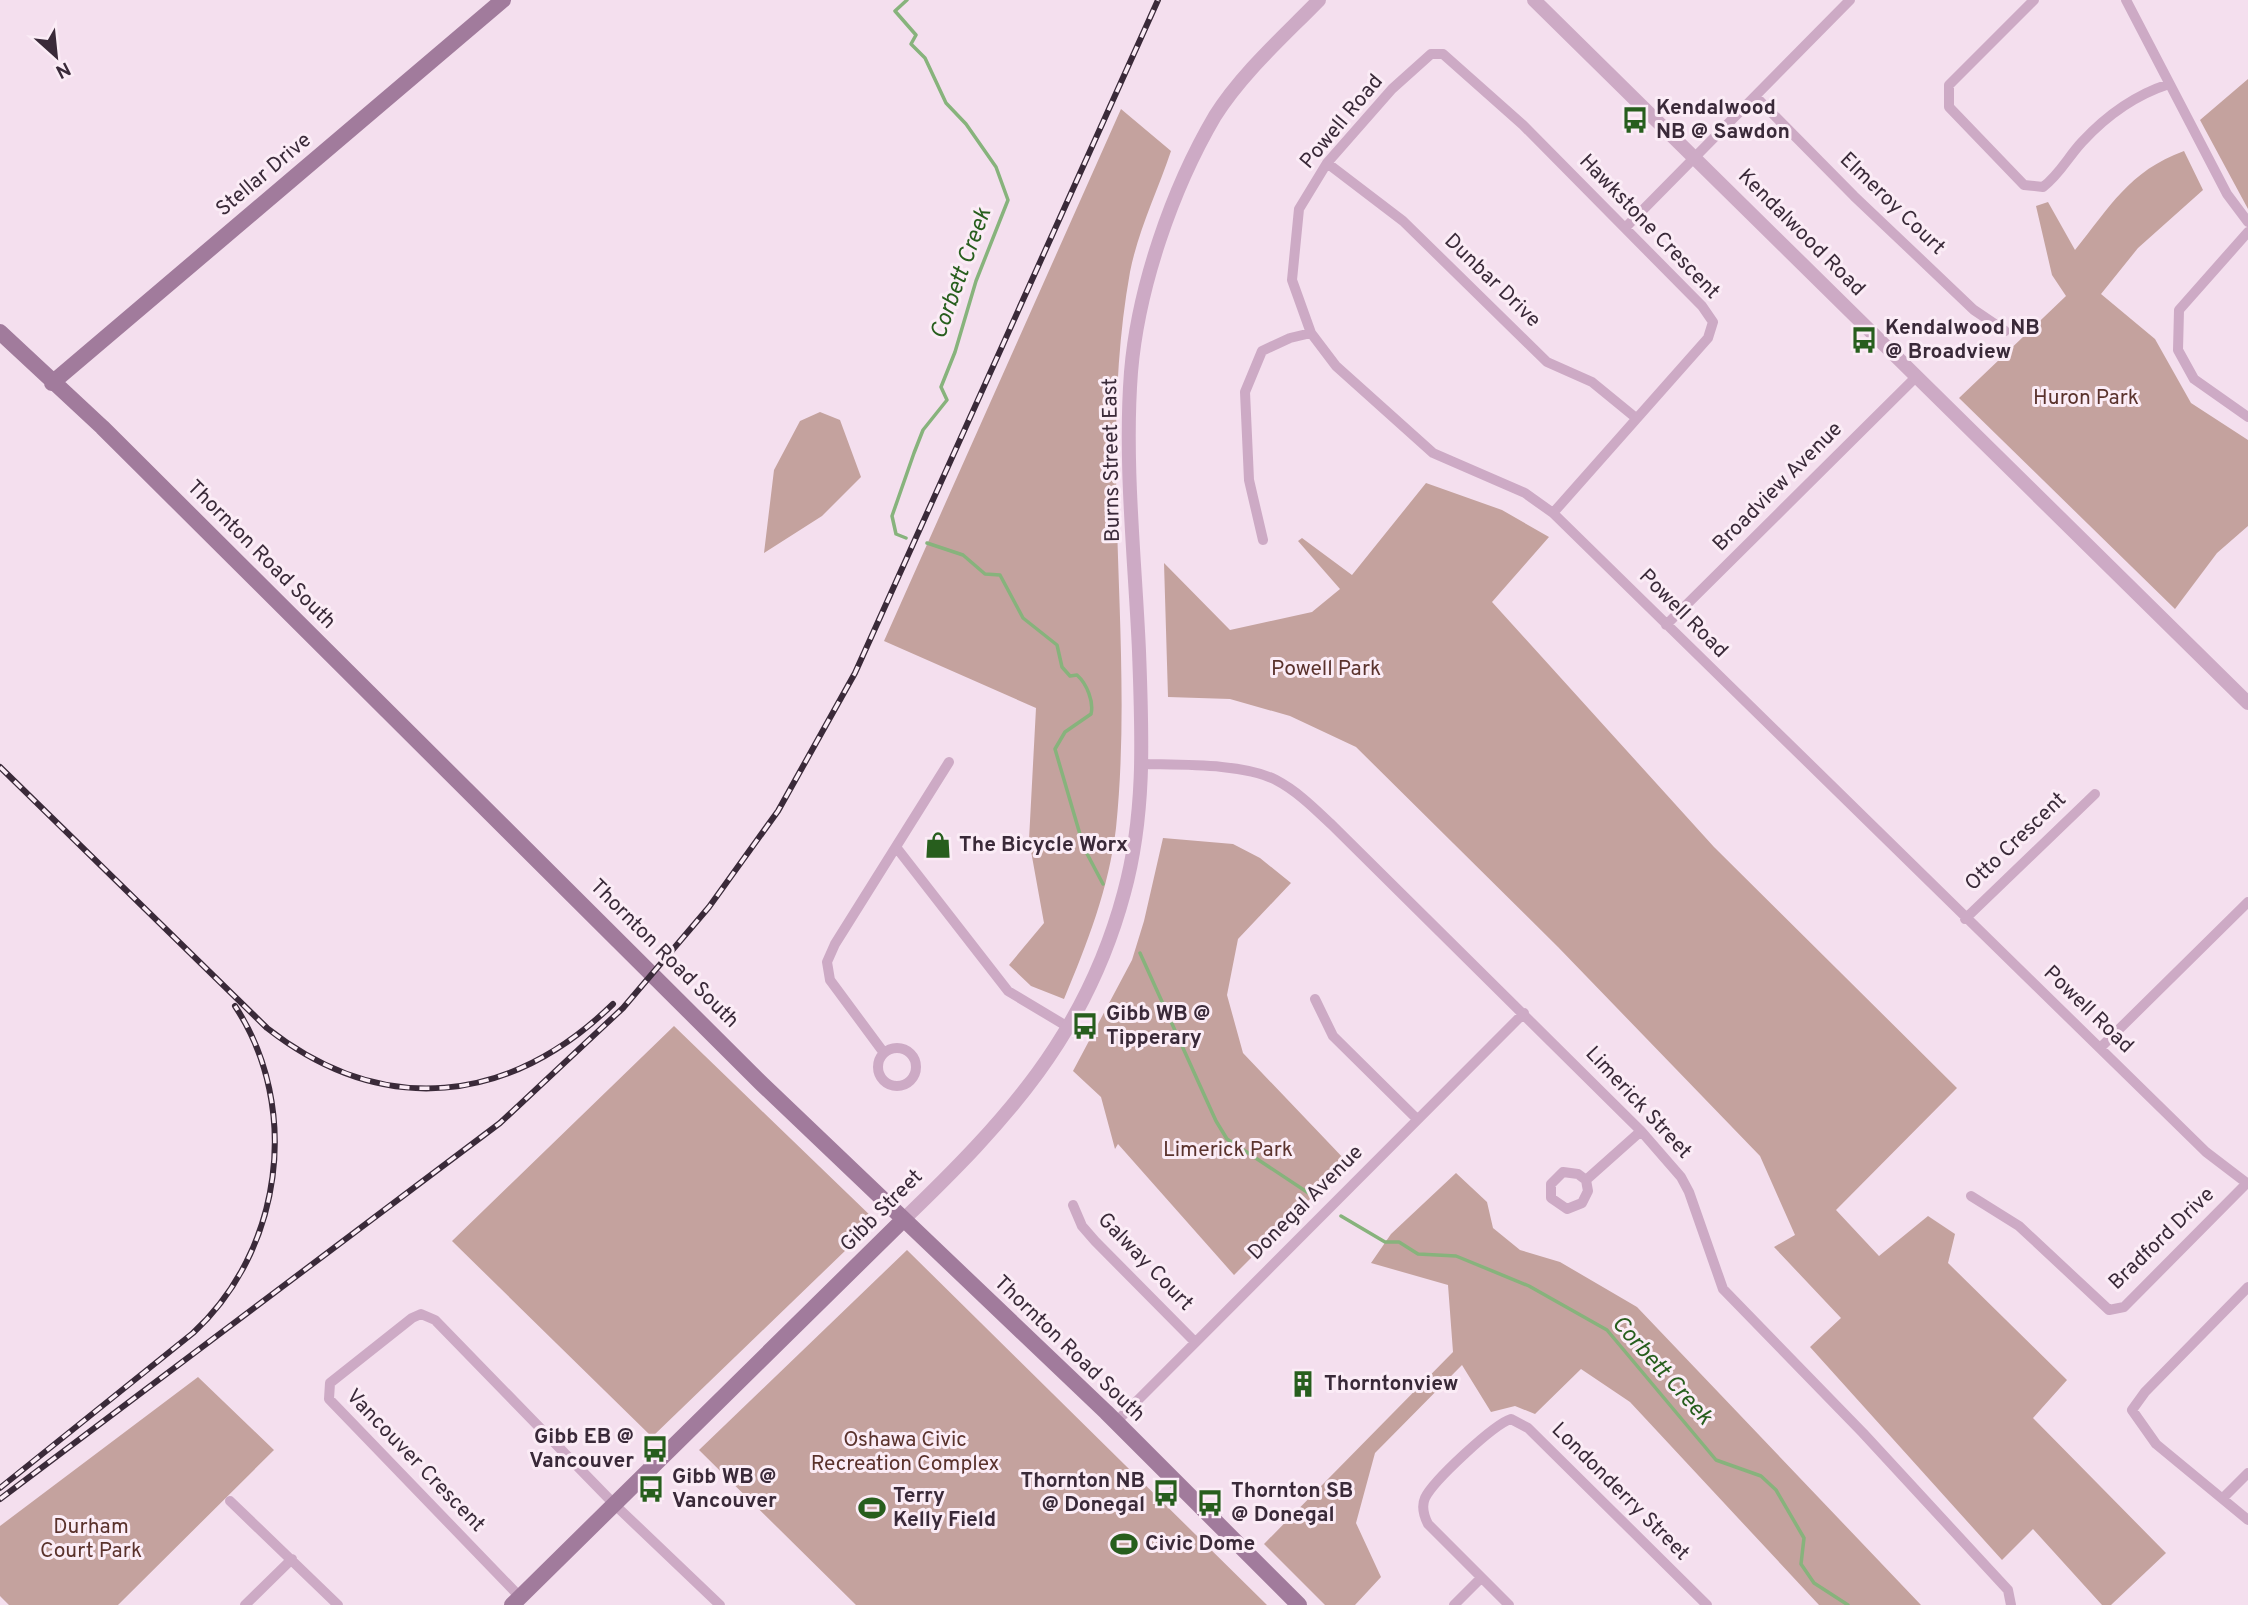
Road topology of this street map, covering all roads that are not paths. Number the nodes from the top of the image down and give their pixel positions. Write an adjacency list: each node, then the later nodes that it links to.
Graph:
1 (503, 0): 19 (main road, Stellar Drive)
2 (1319, 0): 27 (street, Burns Street East)
3 (1534, 0): 10 (street, Kendalwood Road)
4 (1850, 0): 9 (street)
5 (2034, 0): 8 (street)
6 (2126, 0): 8 (street)
7 (1431, 54): 11 (street, Powell Road); 13 (street, Hawkstone Crescent)
8 (2169, 85): 12 (street)
9 (1757, 97): 10 (street); 15 (street, Elmeroy Court)
10 (1695, 159): 13 (street); 18 (street, Kendalwood Road)
11 (1326, 163): 17 (street, Powell Road); 21 (street, Dunbar Drive)
12 (2248, 222)
13 (1625, 228): 21 (street, Hawkstone Crescent)
14 (2248, 232): 20 (street)
15 (2005, 331)
16 (0, 332): 19 (main road, Thornton Road South)
17 (1311, 333): 22 (street, Powell Road); 23 (street)
18 (1916, 377): 24 (street, Broadview Avenue); 25 (street, Kendalwood Road)
19 (52, 383): 43 (main road, Thornton Road South)
20 (2248, 417)
21 (1636, 418): 22 (street, Hawkstone Crescent)
22 (1553, 513): 24 (street, Powell Road)
23 (1263, 540)
24 (1666, 625): 31 (street, Powell Road)
25 (2248, 704)
26 (949, 762): 29 (street)
27 (1143, 764): 33 (street, Limerick Street); 34 (street, Gibb Street)
28 (2095, 794): 31 (street, Otto Crescent)
29 (896, 847): 34 (street); 36 (street)
30 (2248, 902): 35 (street)
31 (1965, 919): 35 (street, Powell Road)
32 (1315, 999): 37 (street)
33 (1524, 1013): 37 (street, Donegal Avenue); 38 (street, Limerick Street)
34 (1069, 1027): 43 (street, Gibb Street)
35 (2100, 1048): 40 (street, Powell Road)
36 (884, 1053)
37 (1418, 1119): 45 (street, Donegal Avenue)
38 (1641, 1132): 39 (street); 62 (street, Limerick Street)
39 (1586, 1180)
40 (2247, 1184): 41 (street, Bradford Drive)
41 (1971, 1196)
42 (1073, 1205): 45 (street, Galway Court)
43 (903, 1220): 46 (main road, Thornton Road South); 50 (main road, Gibb Street)
44 (2248, 1287): 48 (street)
45 (1195, 1342): 46 (street, Donegal Avenue)
46 (1116, 1422): 58 (main road, Thornton Road South)
47 (2248, 1473): 48 (street)
48 (2223, 1498): 51 (street)
49 (230, 1501): 52 (street)
50 (614, 1504): 54 (main road, Gibb Street); 54 (street, Vancouver Crescent); 57 (street)
51 (2248, 1520)
52 (292, 1559): 55 (street); 56 (street)
53 (1481, 1578): 59 (street); 60 (street); 61 (street, Londonderry Street)
54 (516, 1601)
55 (245, 1605)
56 (338, 1605)
57 (720, 1605)
58 (1299, 1605)
59 (1454, 1605)
60 (1509, 1605)
61 (1707, 1605)
62 (2011, 1605)

